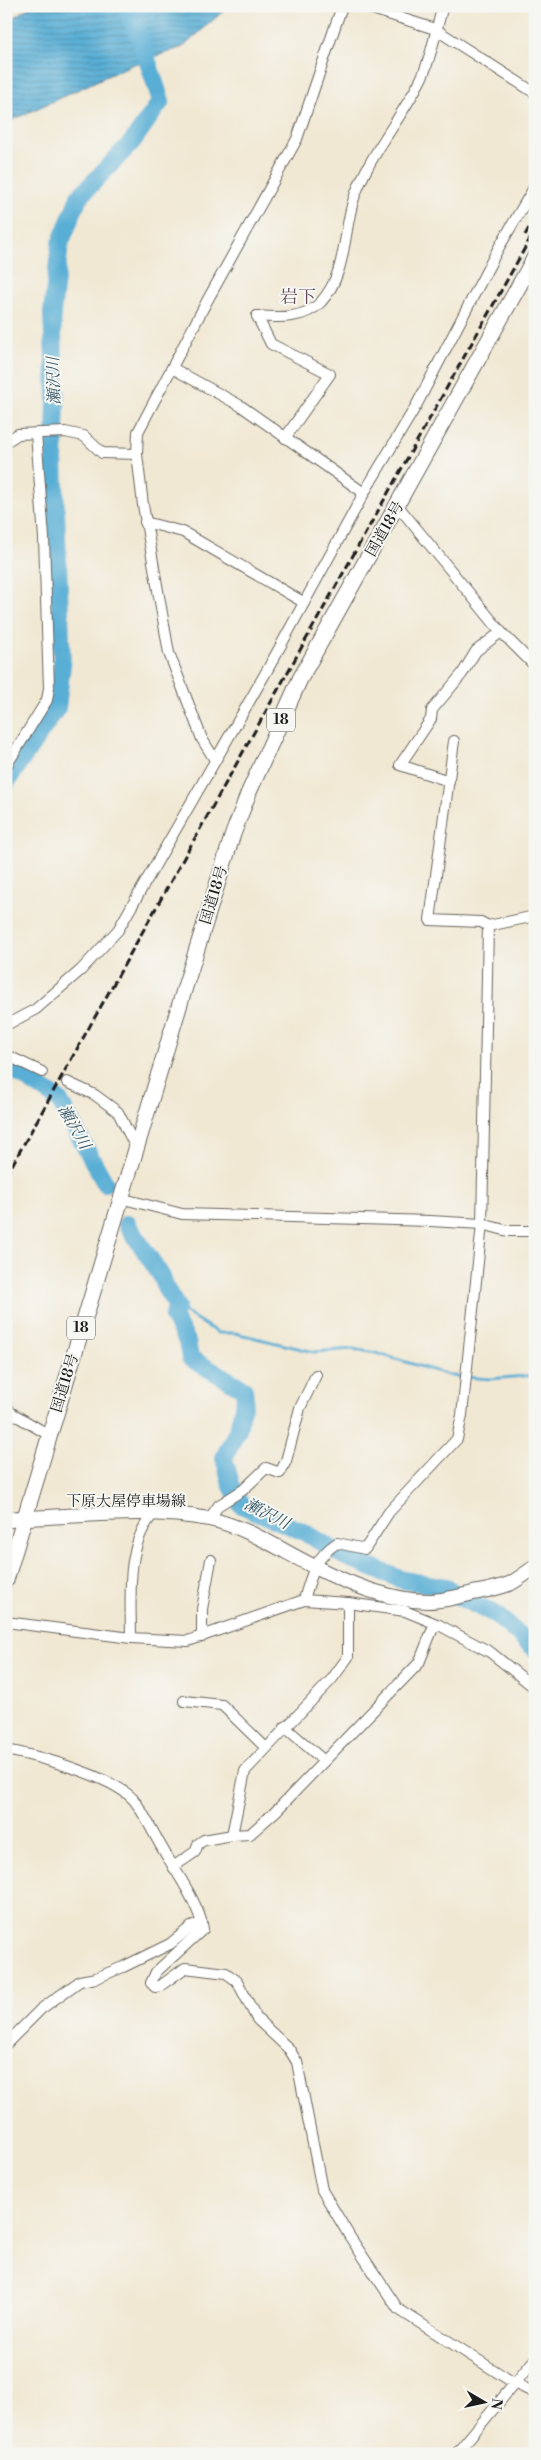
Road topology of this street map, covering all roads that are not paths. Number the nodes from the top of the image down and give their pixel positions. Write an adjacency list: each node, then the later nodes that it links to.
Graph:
1 (342, 6): 8 (street)
2 (363, 6): 4 (street)
3 (443, 6): 4 (street)
4 (435, 29): 5 (street); 10 (street)
5 (535, 93)
6 (535, 186): 13 (street)
7 (535, 257): 14 (highway, 国道18号 / 18)
8 (172, 368): 10 (street); 12 (street)
9 (40, 433): 11 (street); 12 (street); 21 (street)
10 (285, 438): 13 (street)
11 (6, 442)
12 (137, 454): 15 (street)
13 (364, 493): 16 (street)
14 (398, 506): 17 (street); 29 (highway, 国道18号 / 18)
15 (146, 522): 16 (street); 20 (street)
16 (303, 602): 20 (street)
17 (501, 632): 18 (street); 22 (street)
18 (535, 666)
19 (454, 741): 22 (street)
20 (215, 760): 25 (street)
21 (6, 766)
22 (449, 780): 24 (street)
23 (535, 916): 24 (street)
24 (488, 926): 31 (street)
25 (6, 1025)
26 (6, 1055): 27 (street)
27 (42, 1072)
28 (67, 1082): 29 (street)
29 (136, 1148): 30 (highway, 国道18号 / 18)
30 (120, 1198): 31 (street); 35 (highway, 国道18号 / 18)
31 (482, 1224): 32 (street); 41 (street)
32 (535, 1231)
33 (316, 1375): 38 (street)
34 (6, 1405): 35 (street)
35 (49, 1435): 37 (highway, 国道18号 / 18)
36 (153, 1514): 37 (main road, 下原大屋停車場線); 38 (main road, 下原大屋停車場線); 49 (street)
37 (24, 1518): 39 (highway); 43 (highway, 国道18号 / 18)
38 (209, 1519): 41 (main road, 下原大屋停車場線)
39 (6, 1520)
40 (210, 1560): 48 (street)
41 (313, 1566): 42 (main road, 下原大屋停車場線); 44 (street)
42 (535, 1567)
43 (6, 1580)
44 (304, 1600): 45 (street); 48 (street)
45 (348, 1603): 47 (street); 52 (street)
46 (6, 1622): 49 (street)
47 (439, 1625): 50 (street); 55 (street)
48 (202, 1637): 49 (street)
49 (131, 1638)
50 (535, 1688)
51 (184, 1701): 53 (street)
52 (285, 1727): 53 (street); 55 (street)
53 (265, 1747): 56 (street)
54 (6, 1750): 57 (street)
55 (323, 1760): 56 (street)
56 (232, 1835): 57 (street)
57 (173, 1867): 58 (street)
58 (202, 1923): 59 (street); 61 (street)
59 (6, 2044)
60 (535, 2359): 61 (street)
61 (514, 2384): 62 (street); 63 (street)
62 (535, 2393)
63 (456, 2454)

